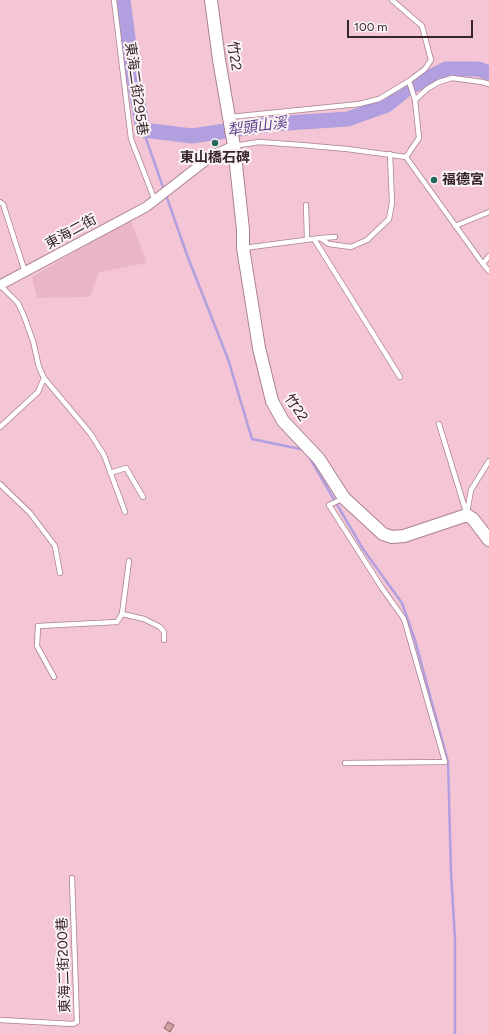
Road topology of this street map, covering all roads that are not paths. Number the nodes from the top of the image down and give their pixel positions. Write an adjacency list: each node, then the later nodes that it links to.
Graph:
1 (114, 0): 11 (lane, 東海二街295巷)
2 (211, 0): 7 (street, 竹22 / 竹22)
3 (392, 0): 4 (lane)
4 (409, 81): 6 (lane); 7 (lane)
5 (489, 84): 6 (lane)
6 (415, 100): 10 (lane)
7 (229, 117): 8 (street, 竹22)
8 (234, 146): 9 (lane); 11 (street, 東海二街); 19 (street, 竹22 / 竹22)
9 (390, 154): 10 (lane); 18 (lane)
10 (406, 157): 15 (lane)
11 (155, 200): 23 (street, 東海二街)
12 (0, 202): 23 (lane)
13 (306, 205): 17 (lane)
14 (489, 212): 15 (lane)
15 (455, 226): 21 (lane)
16 (335, 237): 18 (lane)
17 (307, 239): 18 (lane); 19 (lane)
18 (317, 239): 25 (lane)
19 (243, 248): 33 (street, 竹22 / 竹22)
20 (489, 256): 21 (lane)
21 (483, 264): 22 (lane)
22 (489, 271)
23 (25, 272): 24 (street, 東海二街)
24 (0, 285): 26 (lane)
25 (400, 377)
26 (44, 378): 28 (lane); 30 (lane)
27 (440, 424): 35 (lane)
28 (0, 427)
29 (489, 461): 35 (lane)
30 (110, 473): 32 (lane); 34 (lane)
31 (0, 484): 38 (lane)
32 (143, 497)
33 (344, 498): 35 (street, 竹22 / 竹22); 42 (lane)
34 (125, 512)
35 (467, 515): 36 (street)
36 (489, 540)
37 (129, 561): 39 (lane)
38 (60, 573)
39 (122, 614): 40 (lane); 41 (lane)
40 (164, 640)
41 (54, 678)
42 (345, 763)
43 (72, 878): 44 (lane, 東海二街200巷)
44 (0, 1020)

